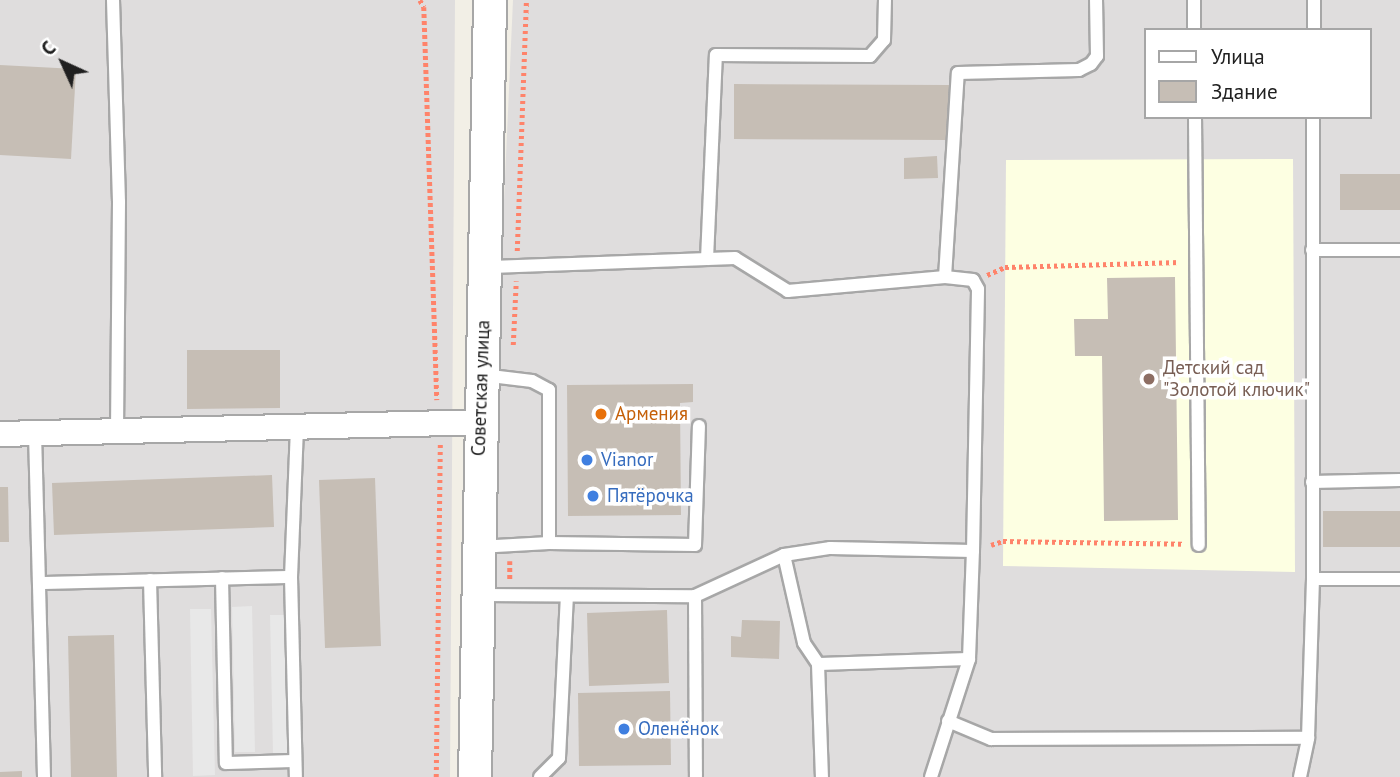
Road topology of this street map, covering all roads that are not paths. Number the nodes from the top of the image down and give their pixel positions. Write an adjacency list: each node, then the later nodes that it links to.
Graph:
1 (113, 0): 20 (lane)
2 (490, 0): 14 (street, Советская улица)
3 (885, 0): 13 (lane)
4 (1096, 0): 15 (lane)
5 (1194, 0): 7 (lane)
6 (1314, 0): 8 (lane)
7 (1194, 28)
8 (1314, 28)
9 (1195, 119): 26 (lane)
10 (1313, 119): 11 (lane)
11 (1312, 250): 12 (lane); 24 (lane)
12 (1400, 250)
13 (707, 259): 14 (lane); 15 (lane)
14 (484, 267): 16 (street, Советская улица)
15 (945, 277): 28 (lane)
16 (497, 377): 17 (street, Советская улица); 25 (lane)
17 (480, 422): 19 (street); 27 (street, Советская улица)
18 (699, 426): 25 (lane)
19 (297, 427): 20 (street); 30 (lane)
20 (117, 431): 21 (street)
21 (35, 433): 22 (street); 35 (lane)
22 (0, 434)
23 (1400, 480): 24 (lane)
24 (1312, 482): 32 (lane)
25 (549, 544): 27 (lane)
26 (1199, 545)
27 (477, 547): 36 (street, Советская улица)
28 (973, 551): 29 (lane); 39 (lane)
29 (784, 555): 38 (lane); 40 (lane)
30 (291, 577): 31 (lane); 43 (lane)
31 (222, 578): 34 (lane); 43 (lane)
32 (1312, 579): 33 (lane); 42 (lane)
33 (1400, 579)
34 (150, 580): 35 (lane); 45 (lane)
35 (40, 583): 44 (lane)
36 (476, 595): 37 (lane); 47 (street, Советская улица)
37 (567, 596): 38 (lane); 48 (lane)
38 (695, 596): 49 (lane)
39 (969, 659): 40 (lane); 41 (lane)
40 (818, 664): 50 (lane)
41 (948, 722): 42 (lane); 51 (lane)
42 (1308, 738): 52 (lane)
43 (295, 761): 46 (lane)
44 (44, 777)
45 (155, 777)
46 (296, 777)
47 (475, 777)
48 (540, 777)
49 (696, 777)
50 (822, 777)
51 (930, 777)
52 (1300, 777)

